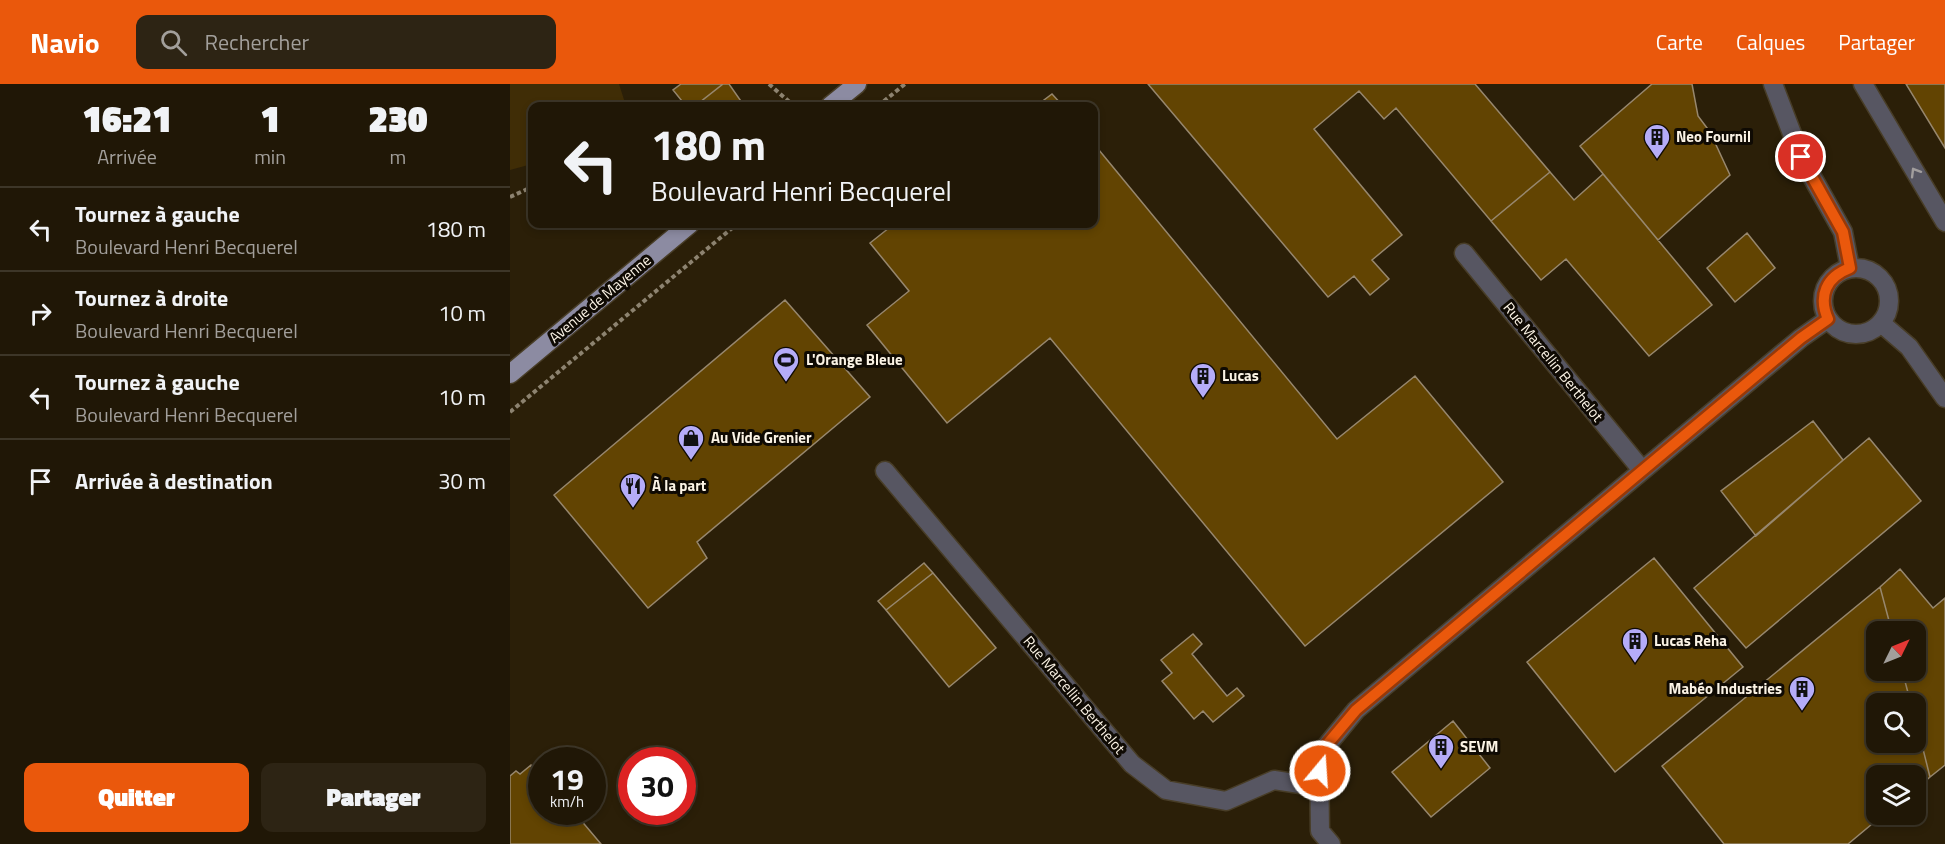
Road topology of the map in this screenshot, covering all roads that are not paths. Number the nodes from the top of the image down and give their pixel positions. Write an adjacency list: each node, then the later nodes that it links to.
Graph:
1 (857, 84): 4 (main road)
2 (1773, 84): 8 (street)
3 (1863, 84): 5 (street, one-way to 3)
4 (835, 102)
5 (1945, 222)
6 (685, 228): 11 (main road, Avenue de Mayenne)
7 (1464, 253): 13 (street, Rue Marcellin Berthelot)
8 (1850, 268): 9 (street); 10 (street)
9 (1828, 319): 10 (street); 13 (street)
10 (1881, 323): 12 (street)
11 (510, 374)
12 (1945, 398)
13 (1642, 470): 15 (street)
14 (885, 471): 15 (street, Rue Marcellin Berthelot)
15 (1320, 787): 16 (street)
16 (1331, 844)

